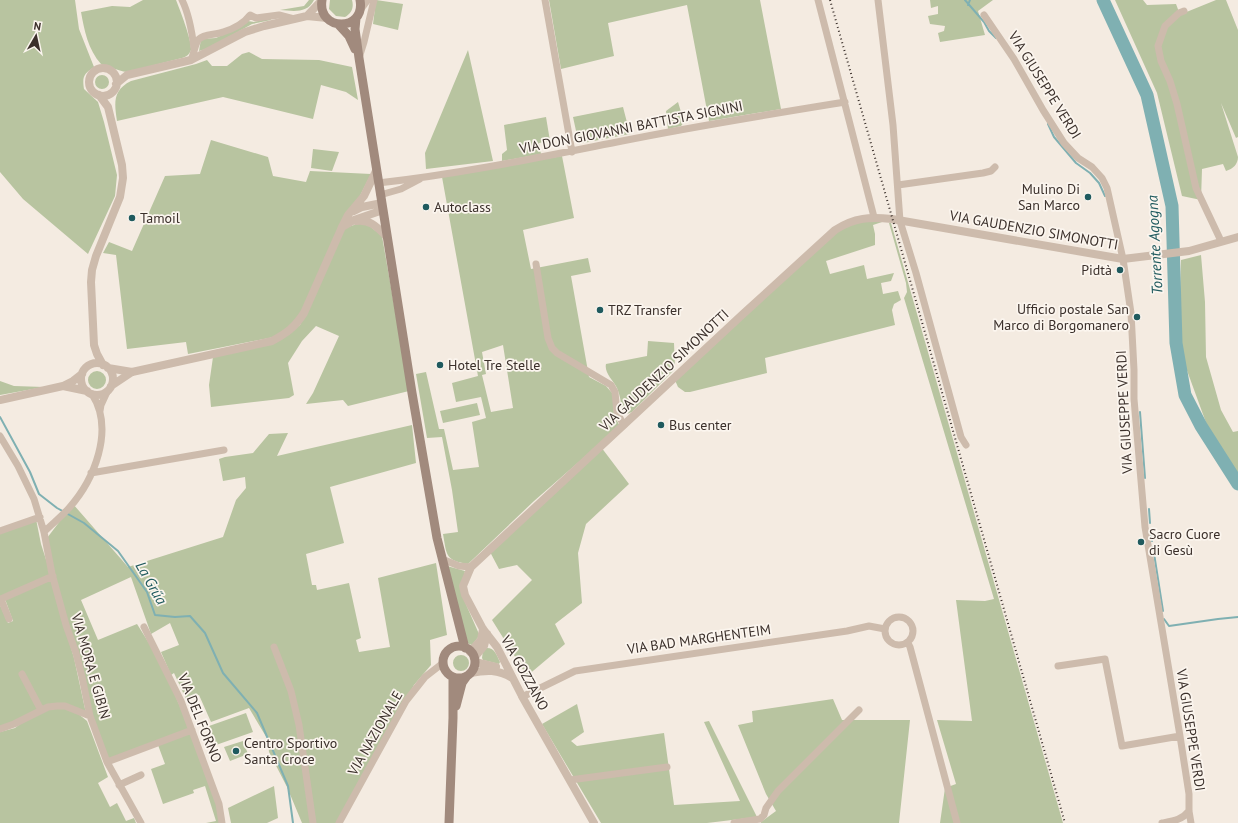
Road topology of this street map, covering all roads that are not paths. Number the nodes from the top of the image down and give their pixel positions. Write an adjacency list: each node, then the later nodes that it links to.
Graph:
1 (182, 0): 16 (street)
2 (322, 0): 11 (street); 12 (main road)
3 (367, 0): 8 (street)
4 (374, 0): 17 (street)
5 (545, 0): 25 (street)
6 (818, 0): 23 (street)
7 (878, 0): 30 (street)
8 (360, 4): 13 (main road)
9 (1184, 11): 39 (street)
10 (984, 15): 40 (street, VIA GIUSEPPE VERDI)
11 (307, 16): 12 (street); 14 (street)
12 (326, 18): 15 (main road)
13 (356, 18): 15 (main road); 17 (main road)
14 (294, 19): 16 (street); 16 (street)
15 (338, 24): 17 (main road)
16 (193, 57): 19 (street)
17 (359, 58): 27 (main road)
18 (112, 72): 19 (street); 20 (street); 22 (street)
19 (127, 75): 20 (street)
20 (116, 84): 21 (street)
21 (111, 92): 22 (street); 24 (street)
22 (99, 95): 24 (street)
23 (845, 102): 25 (street, VIA DON GIOVANNI BATTISTA SIGNINI); 33 (street)
24 (108, 107): 42 (street)
25 (572, 152): 28 (street, VIA DON GIOVANNI BATTISTA SIGNINI)
26 (995, 167): 30 (street)
27 (376, 171): 29 (main road); 32 (street)
28 (422, 178): 29 (street, VIA DON GIOVANNI BATTISTA SIGNINI); 31 (street, VIA DON GIOVANNI BATTISTA SIGNINI)
29 (378, 183): 31 (main road)
30 (898, 185): 34 (street)
31 (382, 203): 32 (street); 35 (street); 37 (main road)
32 (352, 212): 36 (street)
33 (874, 217): 34 (street, VIA GAUDENZIO SIMONOTTI); 52 (street, VIA GAUDENZIO SIMONOTTI)
34 (900, 220): 40 (street, VIA GAUDENZIO SIMONOTTI); 54 (street)
35 (350, 223): 36 (street); 37 (street)
36 (342, 227): 45 (street)
37 (386, 236): 60 (main road)
38 (1238, 237): 39 (street, VIA GAUDENZIO SIMONOTTI)
39 (1221, 241): 40 (street, VIA GAUDENZIO SIMONOTTI)
40 (1122, 259): 86 (street, VIA GIUSEPPE VERDI)
41 (536, 264): 52 (street)
42 (94, 345): 43 (street); 44 (street)
43 (88, 366): 44 (street); 46 (street)
44 (106, 367): 45 (street); 48 (street)
45 (132, 372): 48 (street)
46 (82, 374): 47 (street); 49 (street)
47 (63, 386): 49 (street); 50 (street)
48 (109, 389): 49 (street); 51 (street)
49 (89, 393): 51 (street)
50 (0, 400)
51 (100, 414): 56 (street)
52 (624, 425): 61 (street, VIA GAUDENZIO SIMONOTTI)
53 (0, 436): 57 (street, VIA MORA E GIBIN)
54 (966, 446)
55 (224, 450): 56 (street)
56 (91, 473): 59 (street)
57 (40, 516): 58 (street); 59 (street, VIA MORA E GIBIN)
58 (0, 531)
59 (44, 532): 62 (street, VIA MORA E GIBIN)
60 (442, 559): 61 (street); 65 (main road)
61 (471, 567): 63 (street, VIA GAUDENZIO SIMONOTTI)
62 (53, 576): 64 (street); 82 (street, VIA MORA E GIBIN)
63 (466, 578): 68 (street, VIA GOZZANO)
64 (9, 618)
65 (457, 618): 71 (main road); 72 (main road)
66 (144, 627): 85 (street, VIA DEL FORNO)
67 (885, 629): 69 (street); 69 (street); 79 (street, VIA BAD MARGHENTEIM)
68 (485, 632): 72 (street); 78 (street, VIA GOZZANO)
69 (908, 643): 100 (street)
70 (274, 647): 95 (street)
71 (454, 647): 72 (main road); 73 (main road)
72 (471, 655): 76 (main road); 78 (street)
73 (443, 663): 77 (main road); 96 (street, VIA NAZIONALE)
74 (1058, 666): 86 (street)
75 (22, 674): 80 (street)
76 (468, 675): 77 (main road); 78 (street); 83 (main road)
77 (453, 677): 83 (main road)
78 (512, 678): 79 (street, VIA GOZZANO)
79 (522, 697): 90 (street, VIA GOZZANO)
80 (41, 710): 82 (street); 84 (street)
81 (858, 710): 99 (street)
82 (90, 716): 87 (street, VIA MORA E GIBIN)
83 (453, 718): 97 (main road)
84 (0, 729)
85 (192, 730): 87 (street); 94 (street, VIA DEL FORNO)
86 (1180, 736): 92 (street, VIA GIUSEPPE VERDI)
87 (107, 762): 91 (street, VIA MORA E GIBIN)
88 (667, 767): 90 (street)
89 (140, 775): 91 (street)
90 (570, 780): 98 (street, VIA GOZZANO)
91 (119, 785): 93 (street, VIA MORA E GIBIN)
92 (1189, 811): 101 (street); 102 (street, VIA GIUSEPPE VERDI)
93 (141, 823)
94 (222, 823)
95 (313, 823)
96 (339, 823)
97 (449, 823)
98 (594, 823)
99 (734, 823)
100 (957, 823)
101 (1162, 823)
102 (1191, 823)

